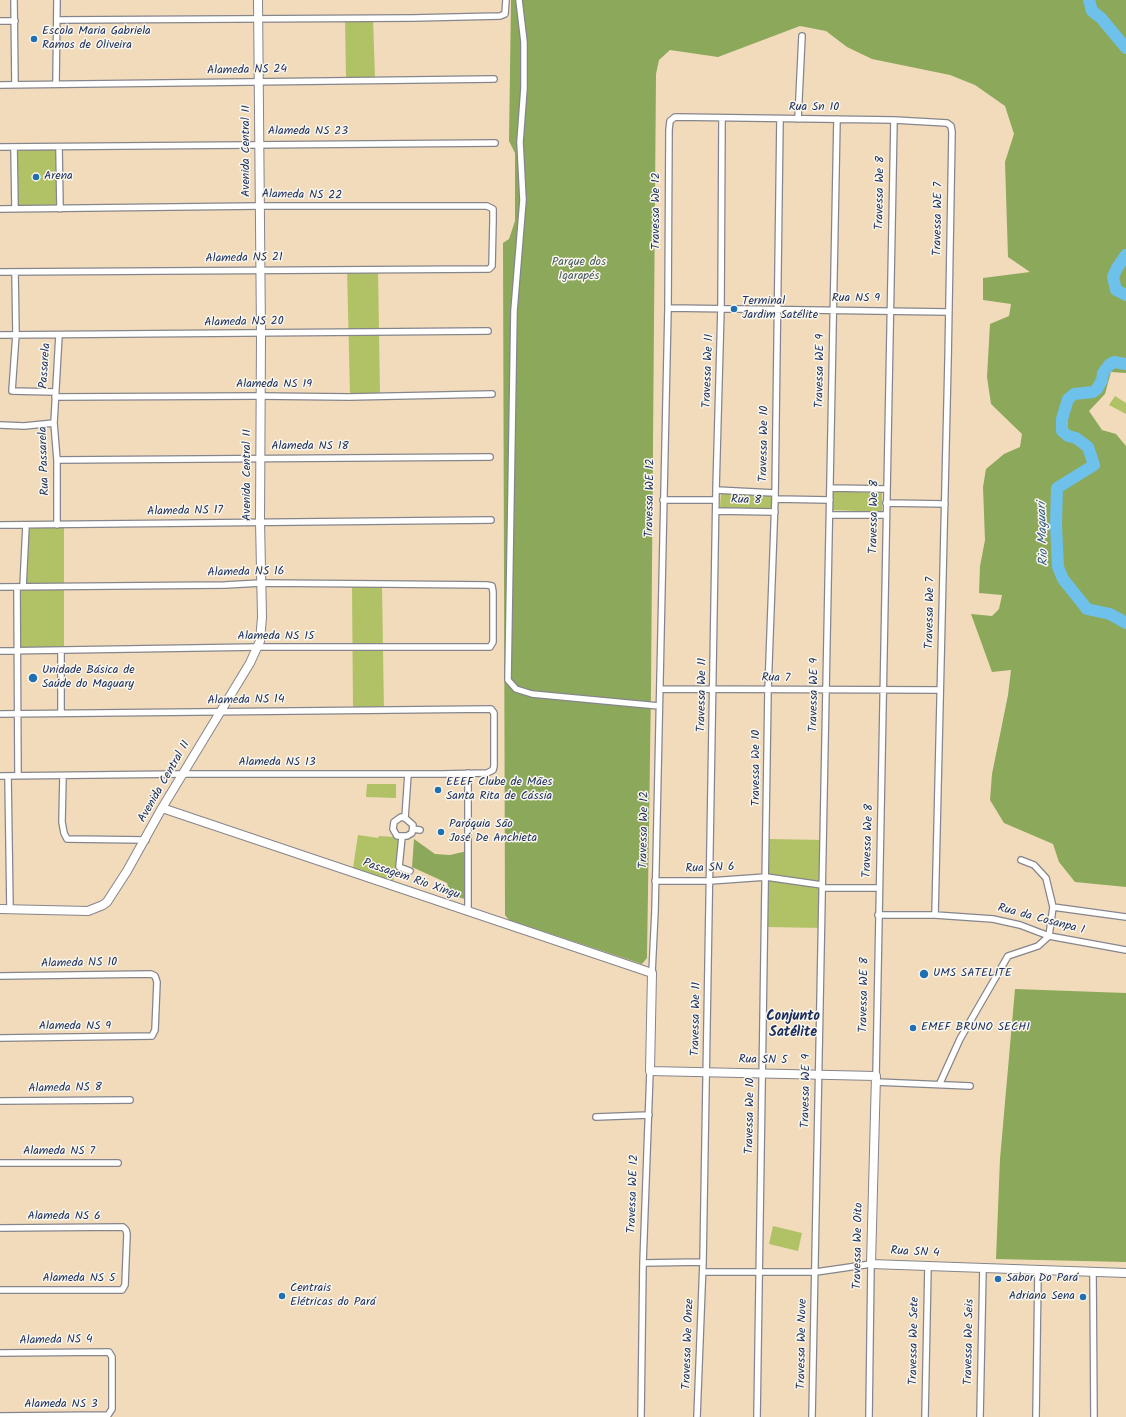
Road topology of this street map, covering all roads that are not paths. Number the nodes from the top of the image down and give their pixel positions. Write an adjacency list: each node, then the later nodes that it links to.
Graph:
1 (14, 0): 9 (street)
2 (57, 0): 7 (street)
3 (258, 0): 6 (main road, Avenida Central II)
4 (506, 0): 6 (street)
5 (519, 0): 87 (street)
6 (258, 19): 7 (street); 12 (main road, Avenida Central II)
7 (57, 20): 13 (street)
8 (0, 21): 9 (street)
9 (15, 21): 15 (street)
10 (802, 36): 19 (street)
11 (494, 79): 12 (street, Alameda NS 24)
12 (258, 82): 13 (street, Alameda NS 24); 24 (main road, Avenida Central II)
13 (56, 84): 15 (street, Alameda NS 24)
14 (0, 85): 15 (street, Alameda NS 24)
15 (14, 85)
16 (675, 117): 17 (street, Rua Sn 10); 36 (street, Travessa We 12)
17 (722, 118): 18 (street, Rua Sn 10); 37 (street, Travessa We 11)
18 (780, 119): 19 (street, Rua Sn 10); 38 (street, Travessa We 10)
19 (798, 119): 20 (street, Rua Sn 10)
20 (837, 119): 21 (street, Rua Sn 10); 39 (street, Travessa WE 9)
21 (894, 120): 22 (street, Rua Sn 10); 40 (street, Travessa We 8)
22 (951, 126): 41 (street, Travessa WE 7)
23 (495, 143): 24 (street, Alameda NS 23)
24 (258, 144): 27 (street, Alameda NS 23); 28 (main road, Avenida Central II)
25 (0, 147): 26 (street, Alameda NS 23)
26 (14, 147): 27 (street, Alameda NS 23); 30 (street)
27 (59, 147): 31 (street)
28 (259, 206): 31 (street, Alameda NS 22); 32 (street, Alameda NS 22); 33 (main road, Avenida Central II)
29 (0, 209): 30 (street, Alameda NS 22)
30 (14, 209): 31 (street, Alameda NS 22)
31 (60, 209)
32 (489, 269): 33 (street, Alameda NS 21)
33 (260, 270): 35 (street, Alameda NS 21); 44 (main road, Avenida Central II)
34 (0, 272): 35 (street, Alameda NS 21)
35 (15, 272): 43 (street)
36 (668, 308): 37 (street, Rua NS 9); 59 (street, Travessa WE 12)
37 (721, 308): 38 (street, Rua NS 9); 57 (street, Travessa We 11)
38 (778, 310): 39 (street, Rua NS 9); 58 (street, Travessa We 10)
39 (834, 310): 40 (street, Rua NS 9); 55 (street, Travessa WE 9)
40 (890, 310): 41 (street, Rua NS 9); 56 (street, Travessa We 8)
41 (948, 312): 63 (street, Travessa We 7)
42 (488, 331): 44 (street, Alameda NS 20)
43 (16, 334): 45 (street, Alameda NS 20); 46 (street, Alameda NS 20); 48 (street, Alameda NS 19)
44 (261, 334): 46 (street, Alameda NS 20); 49 (main road, Avenida Central II)
45 (0, 335)
46 (59, 336): 48 (street, Passarela)
47 (492, 394): 49 (street, Alameda NS 19)
48 (55, 395): 49 (street, Alameda NS 19); 50 (street, Rua Passarela)
49 (259, 396): 53 (main road, Avenida Central II)
50 (54, 423): 51 (street); 54 (street, Rua Passarela)
51 (0, 425)
52 (490, 457): 53 (street, Alameda NS 18)
53 (260, 458): 54 (street, Alameda NS 18); 69 (main road, Avenida Central II)
54 (57, 460): 72 (street, Rua Passarela)
55 (830, 488): 56 (street); 61 (street, Travessa WE 9)
56 (886, 489): 62 (street, Travessa We 8)
57 (716, 490): 58 (street, Rua 8); 60 (street, Travessa We 11)
58 (775, 496): 61 (street, Rua 8); 65 (street, Travessa We 10)
59 (663, 500): 60 (street, Rua 8); 81 (street, Travessa WE 12)
60 (716, 500): 64 (street, Travessa We 11)
61 (830, 500): 66 (street, Travessa WE 9)
62 (886, 503): 63 (street); 67 (street, Travessa We 8)
63 (945, 504): 86 (street, Travessa We 7)
64 (716, 511): 65 (street, Rua 8); 82 (street, Travessa We 11)
65 (775, 512): 83 (street, Travessa We 10)
66 (830, 515): 67 (street); 84 (street, Travessa WE 9)
67 (886, 515): 85 (street, Travessa We 8)
68 (490, 520): 69 (street, Alameda NS 17)
69 (260, 521): 72 (street, Alameda NS 17); 73 (main road, Avenida Central II)
70 (0, 525): 71 (street, Alameda NS 17)
71 (26, 525): 72 (street, Alameda NS 17); 76 (street)
72 (57, 525)
73 (261, 583): 74 (street, Alameda NS 16); 76 (street, Alameda NS 16); 77 (main road, Avenida Central II)
74 (492, 586): 77 (street, Alameda NS 15)
75 (0, 587): 76 (street, Alameda NS 16)
76 (20, 587): 78 (street)
77 (258, 647): 79 (street, Alameda NS 15); 89 (main road, Avenida Central II)
78 (16, 651): 79 (street, Alameda NS 15); 80 (street, Alameda NS 15); 92 (street)
79 (61, 651): 90 (street)
80 (0, 652)
81 (660, 688): 82 (street, Rua 7); 87 (street, Travessa We 12)
82 (714, 688): 83 (street, Rua 7); 110 (street, Travessa We 11)
83 (768, 690): 84 (street, Rua 7); 108 (street, Travessa We 10)
84 (826, 690): 85 (street, Rua 7); 111 (street, Travessa WE 9)
85 (884, 690): 86 (street, Rua 7); 112 (street, Travessa We 8)
86 (940, 690): 117 (street, Travessa We 7)
87 (659, 706): 109 (street, Travessa We 12)
88 (493, 710): 89 (street, Alameda NS 14); 93 (street, Alameda NS 13)
89 (220, 712): 90 (street, Alameda NS 14); 94 (main road, Avenida Central II)
90 (61, 713): 92 (street, Alameda NS 14)
91 (0, 714): 92 (street, Alameda NS 14)
92 (16, 714): 98 (street)
93 (468, 773): 95 (street, Alameda NS 13); 116 (street)
94 (183, 774): 95 (street, Alameda NS 13); 99 (street, Alameda NS 13); 100 (main road, Avenida Central II)
95 (408, 774): 101 (street)
96 (0, 776): 97 (street, Alameda NS 13)
97 (8, 776): 98 (street, Alameda NS 13); 115 (street)
98 (18, 776): 99 (street, Alameda NS 13)
99 (63, 776): 105 (street)
100 (162, 808): 105 (main road, Avenida Central II); 116 (main road, Passagem Rio Xingu)
101 (406, 818): 102 (street); 104 (street)
102 (412, 829): 103 (street); 104 (street)
103 (420, 830)
104 (402, 837): 107 (street)
105 (146, 840): 115 (main road, Avenida Central II)
106 (1021, 860): 113 (street)
107 (410, 871)
108 (766, 877): 110 (street, Rua SN 6); 111 (street, Rua SN 6); 128 (street, Travessa We 10)
109 (655, 881): 110 (street, Rua SN 6); 122 (street, Travessa We 12)
110 (710, 881): 127 (street, Travessa We 11)
111 (823, 886): 112 (street); 129 (street, Travessa WE 9)
112 (878, 888): 118 (street, Travessa We 8)
113 (1053, 907): 119 (street); 120 (street)
114 (0, 909): 115 (main road)
115 (10, 909)
116 (468, 912): 122 (main road, Passagem Rio Xingu)
117 (935, 914): 118 (street, Rua da Cosanpa I); 120 (street, Rua da Cosanpa I)
118 (878, 915): 130 (street, Travessa WE 8)
119 (1126, 917)
120 (1049, 936): 121 (street, Rua da Cosanpa I); 131 (street)
121 (1126, 950)
122 (652, 973): 126 (main road, Travessa WE 12)
123 (0, 976): 124 (street, Alameda NS 10)
124 (150, 1037): 125 (street, Alameda NS 9)
125 (0, 1038)
126 (650, 1071): 127 (main road, Rua SN 5); 135 (street, Travessa WE 12)
127 (707, 1072): 128 (main road, Rua SN 5); 141 (street, Travessa We 11)
128 (763, 1073): 129 (main road, Rua SN 5); 150 (street, Travessa We 10)
129 (818, 1075): 130 (main road, Rua SN 5); 148 (street, Travessa WE 9)
130 (876, 1079): 131 (street); 143 (main road, Travessa We Oito)
131 (940, 1083): 132 (street)
132 (970, 1086)
133 (130, 1100): 134 (street, Alameda NS 8)
134 (0, 1101)
135 (649, 1115): 136 (street); 142 (street, Travessa WE 12)
136 (596, 1117)
137 (0, 1163): 138 (street, Alameda NS 7)
138 (118, 1163)
139 (0, 1228): 140 (street, Alameda NS 6)
140 (126, 1230): 152 (street, Alameda NS 5)
141 (703, 1262): 142 (street); 147 (street, Travessa We 11)
142 (643, 1263): 156 (street, Travessa WE 12)
143 (871, 1264): 144 (main road, Rua SN 4); 148 (street, Rua SN 4); 160 (street, Travessa We Oito)
144 (928, 1266): 145 (main road, Rua SN 4); 161 (street, Travessa We Sete)
145 (983, 1268): 146 (main road, Rua SN 4); 162 (street, Travessa We Seis)
146 (1038, 1271): 149 (main road, Rua SN 4); 163 (street)
147 (703, 1272): 150 (street, Rua SN 4); 157 (street, Travessa We Onze)
148 (816, 1272): 150 (street, Rua SN 4); 159 (street, Travessa We Nove)
149 (1093, 1272): 151 (main road, Rua SN 4); 164 (street)
150 (760, 1273): 158 (street, Travessa We 10)
151 (1126, 1273)
152 (0, 1290)
153 (0, 1353): 154 (street, Alameda NS 4)
154 (111, 1354): 155 (street, Alameda NS 3)
155 (0, 1416)
156 (641, 1417)
157 (697, 1417)
158 (757, 1417)
159 (812, 1417)
160 (869, 1417)
161 (925, 1417)
162 (980, 1417)
163 (1036, 1417)
164 (1094, 1417)

